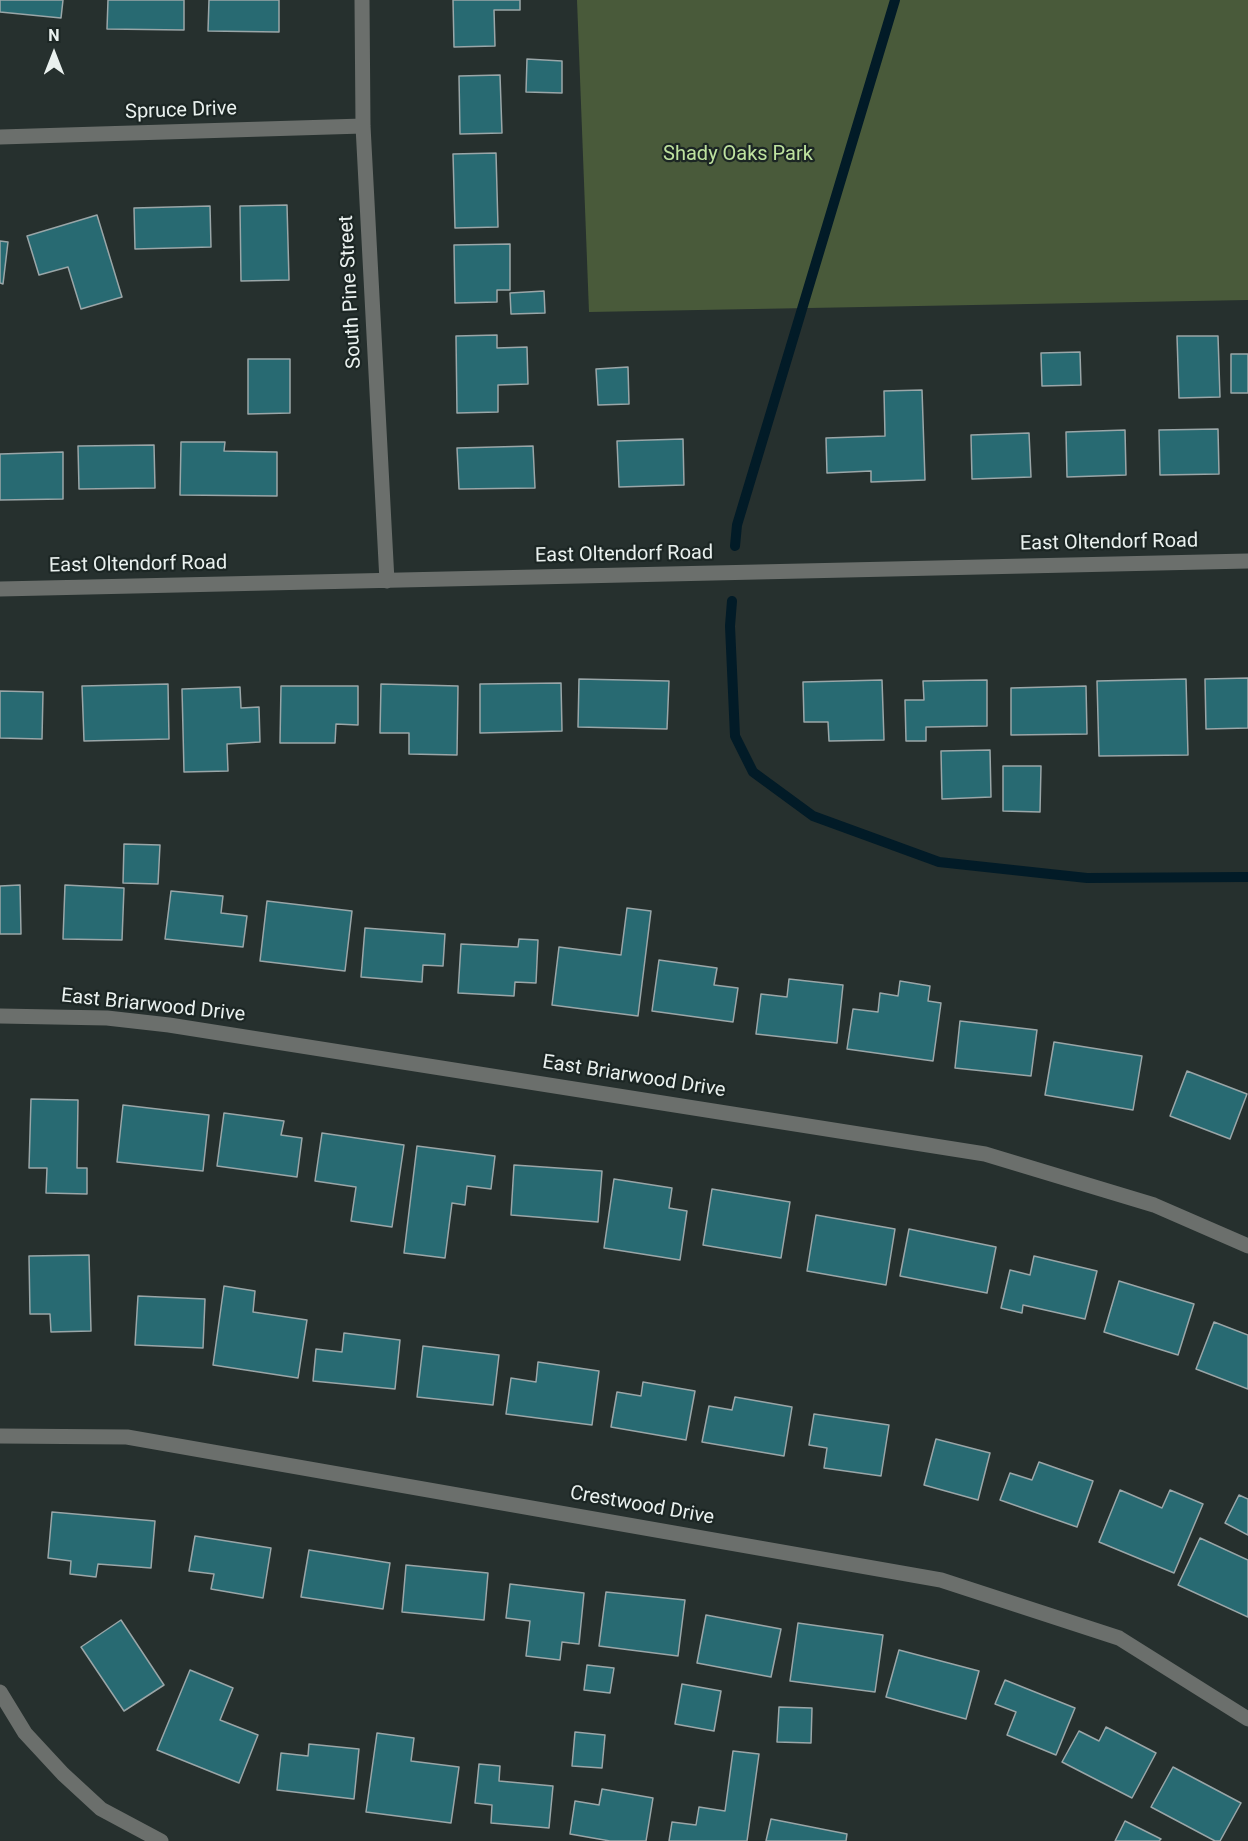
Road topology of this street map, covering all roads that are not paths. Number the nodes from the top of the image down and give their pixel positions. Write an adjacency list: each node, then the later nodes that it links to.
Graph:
1 (362, 0): 2 (street, South Pine Street)
2 (363, 126): 3 (street, Spruce Drive); 5 (street, South Pine Street)
3 (0, 137)
4 (1248, 561): 5 (street, East Oltendorf Road)
5 (387, 581): 6 (street, East Oltendorf Road)
6 (0, 589)
7 (0, 1016): 8 (street, East Briarwood Drive)
8 (1248, 1246)
9 (0, 1436): 11 (street, Crestwood Drive)
10 (0, 1692): 12 (street)
11 (1248, 1719)
12 (161, 1841)

